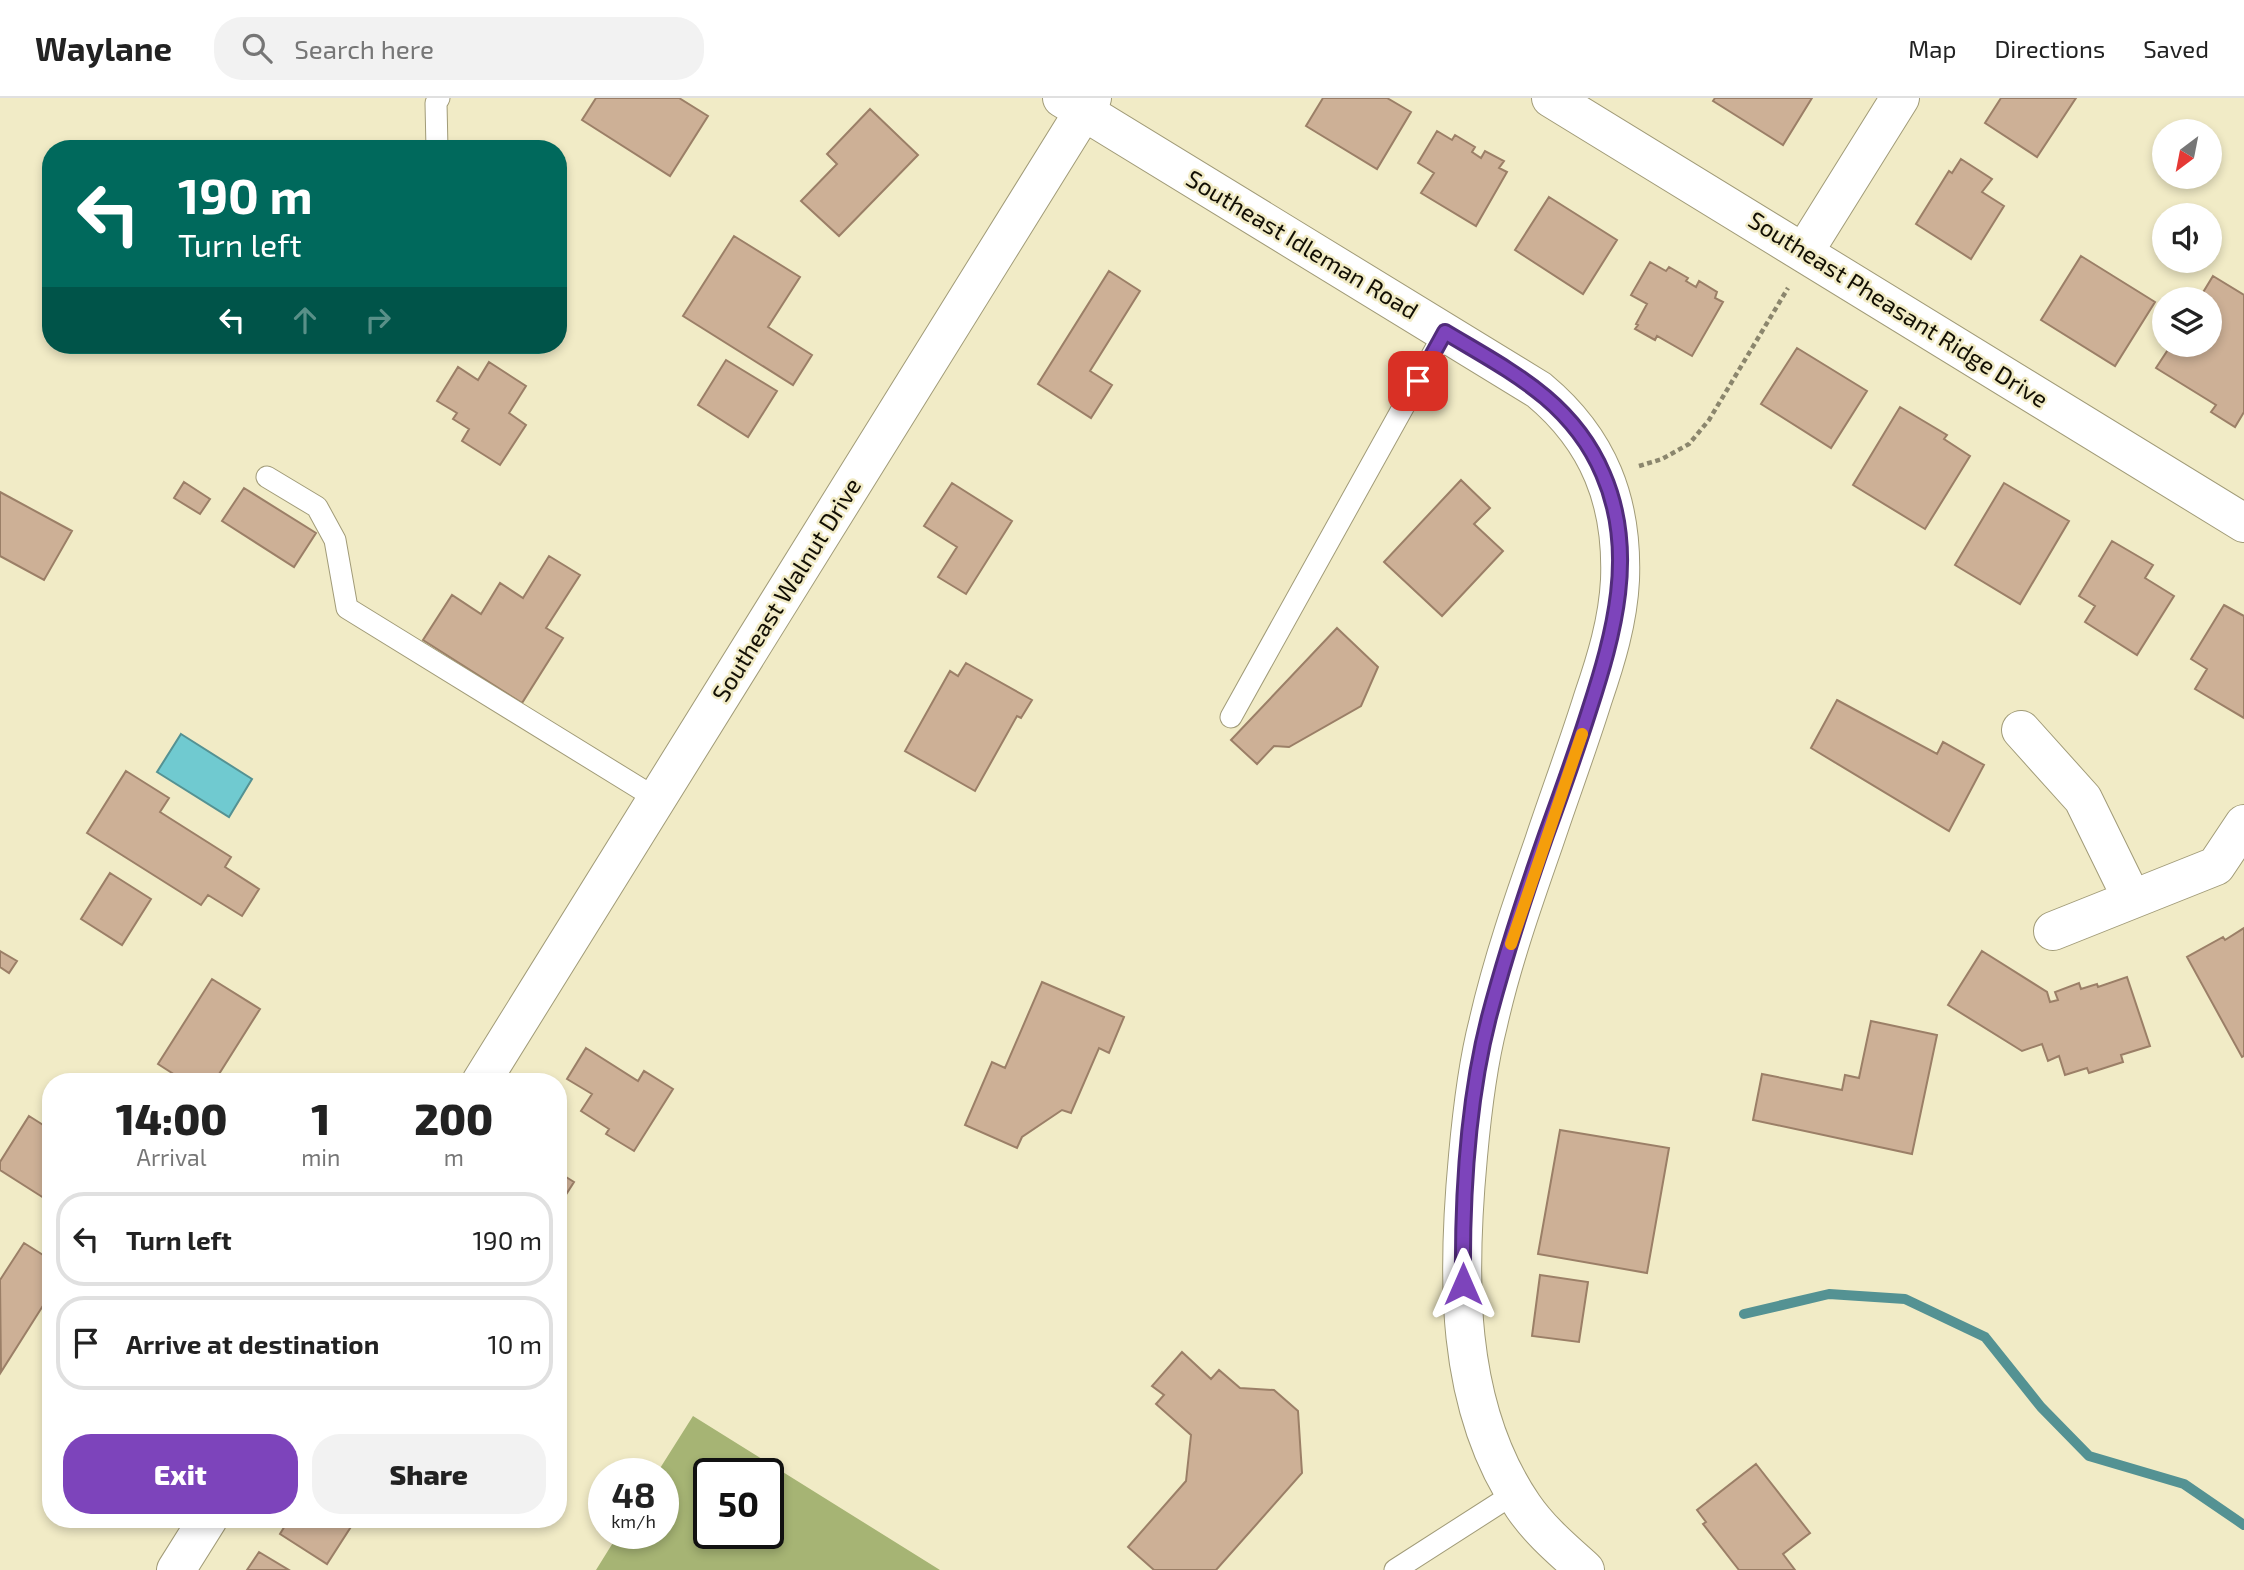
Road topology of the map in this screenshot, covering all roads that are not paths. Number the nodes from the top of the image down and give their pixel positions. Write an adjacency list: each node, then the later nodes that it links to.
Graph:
1 (439, 98): 5 (lane)
2 (1551, 98): 6 (street, Southeast Pheasant Ridge Drive)
3 (1900, 98): 6 (street)
4 (1079, 102): 7 (street, Southeast Idleman Road); 12 (street, Southeast Walnut Drive)
5 (437, 140)
6 (1804, 252): 9 (street, Southeast Pheasant Ridge Drive)
7 (1445, 332): 10 (lane); 17 (street, Southeast Idleman Road)
8 (268, 477): 12 (lane)
9 (2244, 523)
10 (1231, 717)
11 (2021, 730): 14 (street)
12 (657, 799): 16 (street, Southeast Walnut Drive)
13 (2244, 824): 14 (street)
14 (2132, 899): 15 (street)
15 (2053, 931)
16 (487, 1073)
17 (1515, 1493): 20 (lane); 21 (street, Southeast Idleman Road)
18 (202, 1528): 19 (street)
19 (176, 1570)
20 (1395, 1570)
21 (1585, 1570)

